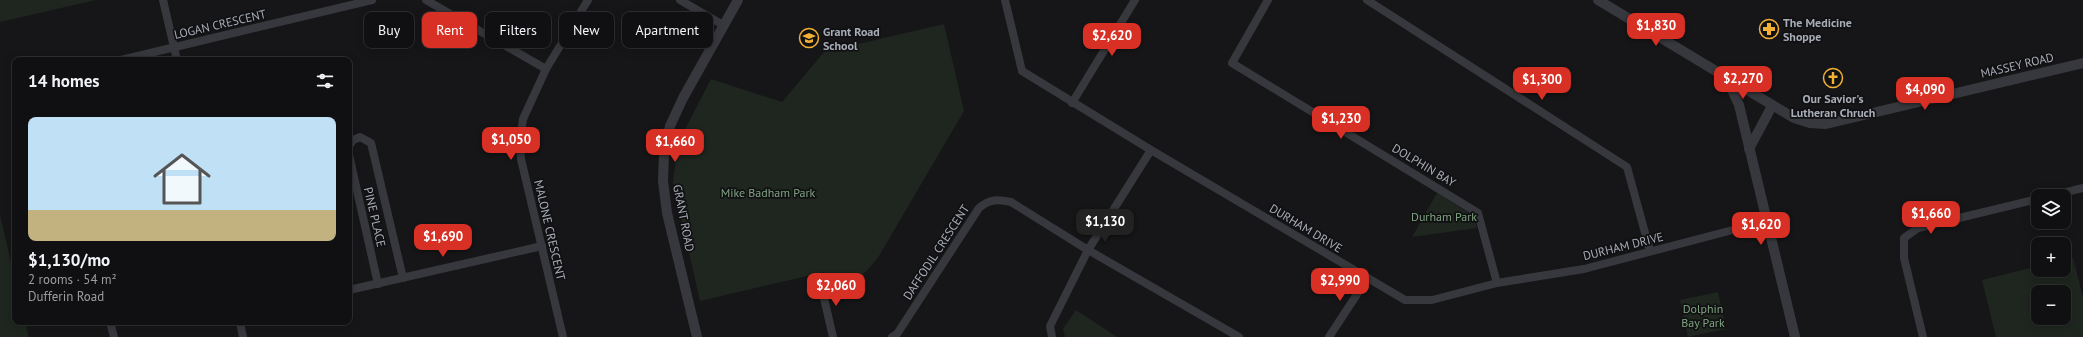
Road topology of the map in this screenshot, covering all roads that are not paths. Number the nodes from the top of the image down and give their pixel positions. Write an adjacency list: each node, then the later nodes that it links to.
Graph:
1 (163, 0): 13 (street)
2 (372, 0): 13 (street, LOGAN CRESCENT)
3 (426, 0): 17 (street)
4 (588, 0): 17 (street, MALONE CRESCENT)
5 (680, 0): 12 (street)
6 (738, 0): 12 (street, GRANT ROAD)
7 (1005, 0): 19 (street, DURHAM DRIVE)
8 (1135, 0): 19 (street)
9 (1268, 0): 35 (street, DOLPHIN BAY)
10 (1367, 0): 31 (street)
11 (1598, 0): 18 (street)
12 (723, 25): 43 (street, GRANT ROAD)
13 (174, 47): 14 (street, LOGAN CRESCENT); 15 (street)
14 (133, 57)
15 (176, 57)
16 (2083, 63): 20 (street, MASSEY ROAD)
17 (546, 69): 29 (street, MALONE CRESCENT)
18 (1725, 76): 20 (street); 22 (street)
19 (1072, 102): 23 (street, DURHAM DRIVE)
20 (1772, 106): 22 (street)
21 (352, 142): 32 (street, PINE PLACE)
22 (1748, 149): 28 (street)
23 (1151, 150): 30 (street); 33 (street, DURHAM DRIVE)
24 (352, 168): 36 (street, PINE PLACE)
25 (2083, 188): 26 (street)
26 (2071, 191)
27 (2031, 201): 50 (street)
28 (1766, 221): 31 (street, DURHAM DRIVE); 49 (street)
29 (542, 246): 32 (street); 42 (street, MALONE CRESCENT)
30 (1088, 250): 45 (street, DAFFODIL CRESCENT); 46 (street); 47 (street, DAFFODIL CRESCENT)
31 (1650, 251): 35 (street, DURHAM DRIVE)
32 (403, 278): 36 (street)
33 (1367, 279): 35 (street, DURHAM DRIVE); 48 (street)
34 (820, 281): 44 (street)
35 (1497, 283)
36 (378, 284): 37 (street)
37 (352, 289)
38 (111, 325): 40 (street)
39 (241, 325): 41 (street)
40 (114, 337)
41 (243, 337)
42 (563, 337)
43 (697, 337)
44 (833, 337)
45 (892, 337)
46 (1052, 337)
47 (1239, 337)
48 (1328, 337)
49 (1795, 337)
50 (1923, 337)

